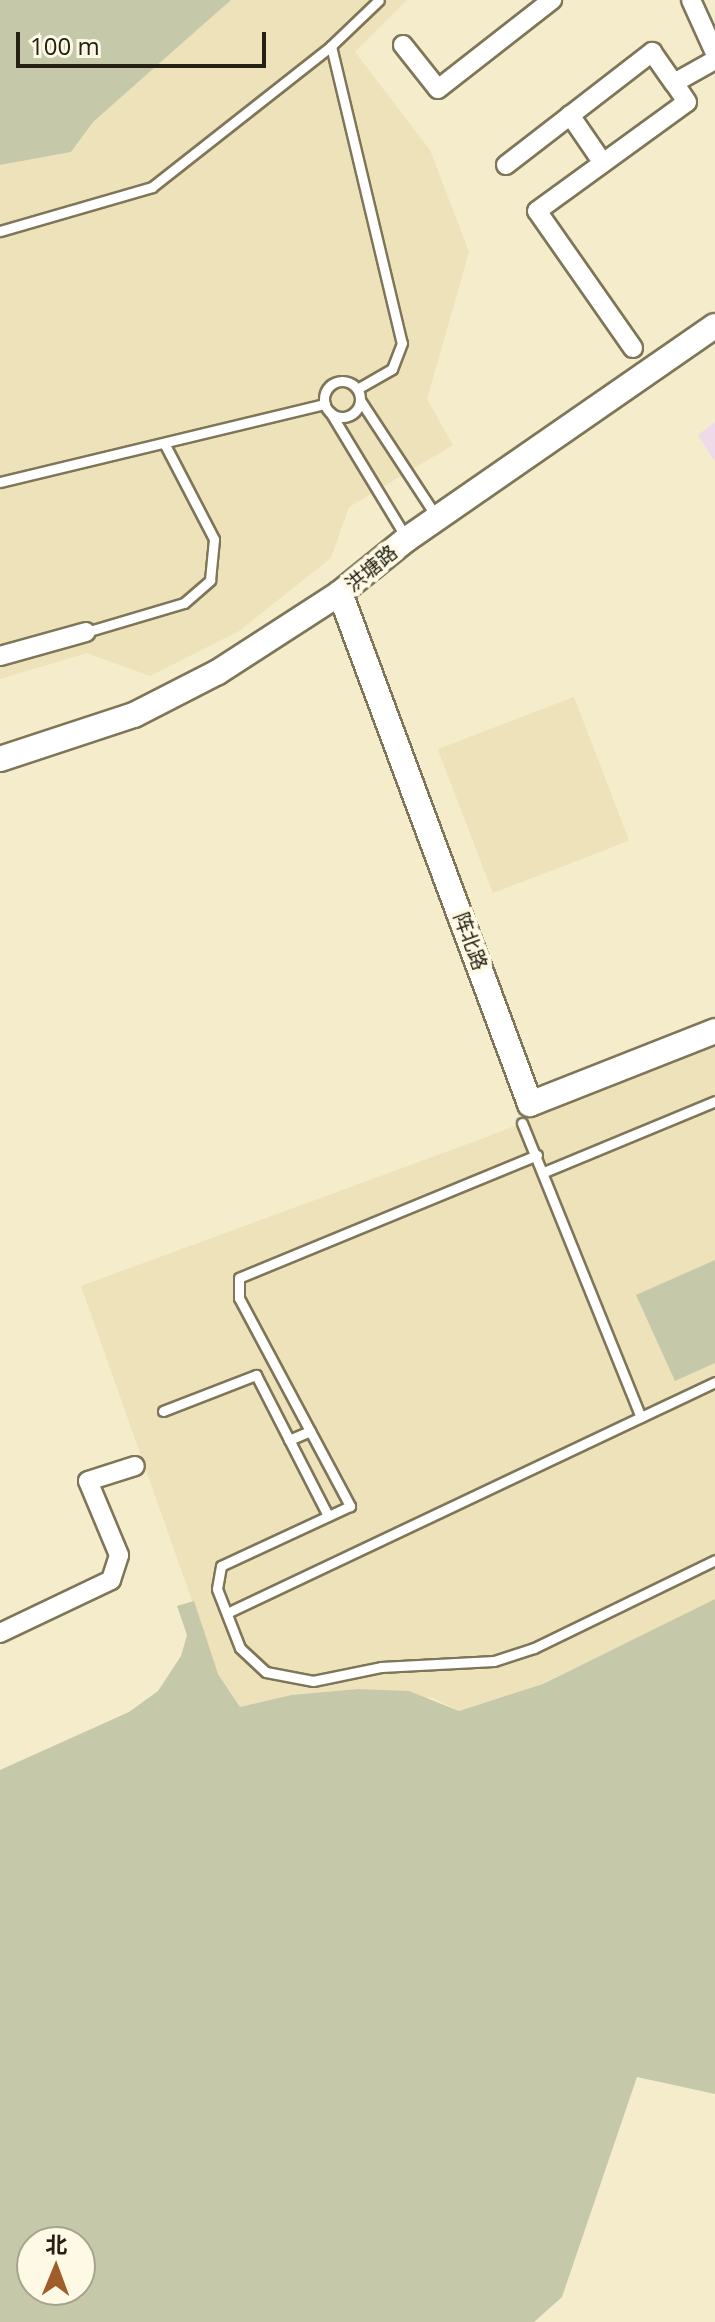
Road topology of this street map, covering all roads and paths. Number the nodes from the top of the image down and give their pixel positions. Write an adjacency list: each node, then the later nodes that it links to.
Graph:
1 (379, 0): 5 (lane)
2 (552, 0): 4 (street)
3 (691, 0): 6 (street)
4 (403, 45)
5 (331, 46): 12 (lane); 15 (lane)
6 (715, 53)
7 (715, 60): 8 (street)
8 (674, 83): 9 (street); 10 (street)
9 (570, 115): 10 (street); 11 (street)
10 (603, 163): 14 (street)
11 (506, 165)
12 (0, 231)
13 (715, 326): 20 (street, 洪塘路)
14 (633, 348)
15 (357, 389): 16 (lane); 17 (lane)
16 (360, 400): 17 (lane); 20 (lane)
17 (327, 408): 18 (lane); 21 (lane)
18 (164, 443): 19 (lane); 23 (lane)
19 (0, 482)
20 (438, 518): 21 (street, 洪塘路)
21 (407, 539): 22 (street, 洪塘路)
22 (340, 593): 25 (street, 洪塘路); 26 (street, 阵北路)
23 (86, 632): 24 (street)
24 (0, 656)
25 (0, 759)
26 (715, 1031)
27 (715, 1101): 30 (lane)
28 (522, 1123): 29 (lane)
29 (537, 1155): 30 (lane); 34 (lane)
30 (544, 1172): 33 (lane)
31 (715, 1382): 33 (lane)
32 (163, 1411): 35 (lane)
33 (641, 1417): 39 (lane)
34 (310, 1431): 35 (lane); 37 (lane)
35 (289, 1440): 37 (lane)
36 (135, 1466): 40 (street)
37 (328, 1516): 39 (lane)
38 (715, 1560): 39 (lane)
39 (227, 1613)
40 (0, 1633)

